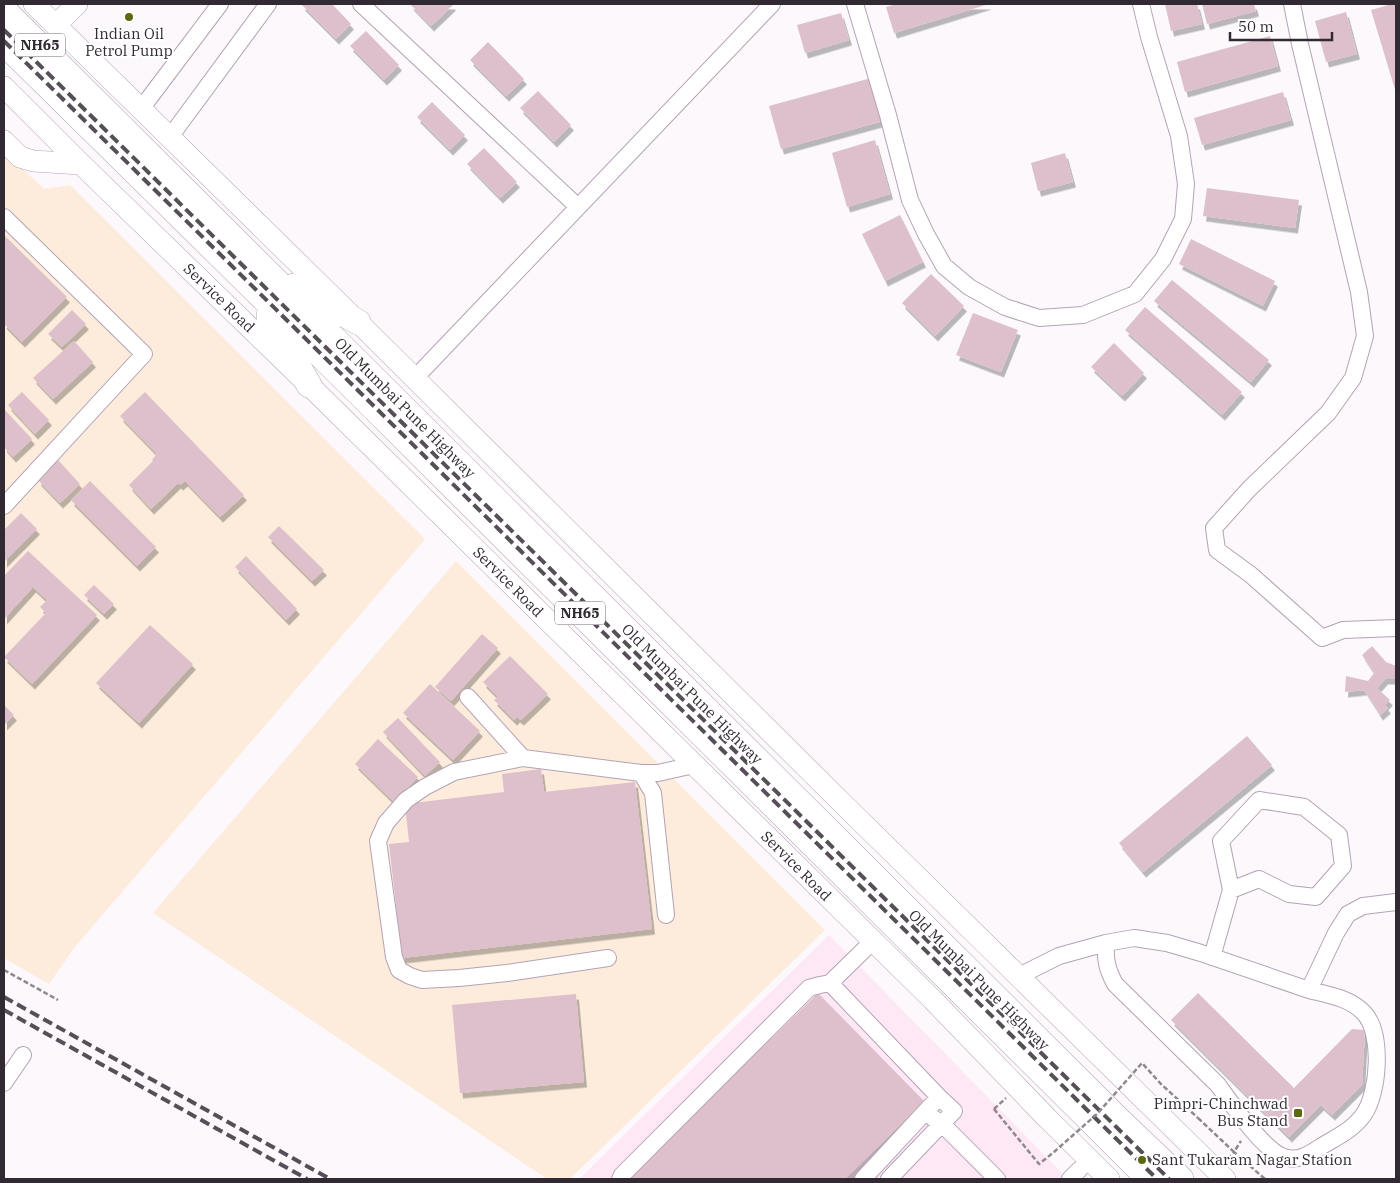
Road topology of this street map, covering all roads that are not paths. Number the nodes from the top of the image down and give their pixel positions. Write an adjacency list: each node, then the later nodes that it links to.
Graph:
1 (34, 4): 11 (main road)
2 (77, 4): 11 (main road)
3 (220, 4): 15 (street)
4 (268, 4): 16 (street)
5 (361, 4): 19 (street)
6 (772, 4): 19 (street)
7 (855, 4): 8 (street)
8 (1142, 4)
9 (1292, 4): 26 (street)
10 (4, 10): 14 (highway, NH65)
11 (56, 25): 15 (main road)
12 (4, 43): 14 (highway, NH65)
13 (4, 87): 18 (main road, Service Road)
14 (67, 89): 21 (highway, Old Mumbai Pune Highway / NH65)
15 (141, 108): 16 (main road)
16 (170, 137): 22 (main road)
17 (4, 141): 18 (main road)
18 (81, 164): 24 (main road, Service Road)
19 (578, 207): 23 (street)
20 (4, 217): 25 (street)
21 (261, 280): 22 (highway); 24 (highway); 53 (highway, Old Mumbai Pune Highway / NH65); 54 (highway, Old Mumbai Pune Highway / NH65)
22 (358, 322): 23 (main road)
23 (415, 378): 38 (main road)
24 (309, 385): 29 (main road, Service Road)
25 (4, 506)
26 (1396, 628)
27 (468, 697): 28 (street)
28 (523, 758): 30 (street); 37 (street)
29 (694, 765): 30 (street); 34 (main road, Service Road)
30 (641, 774): 33 (street)
31 (1231, 890): 31 (street); 36 (street)
32 (1396, 902): 40 (street)
33 (666, 915)
34 (873, 941): 39 (street); 41 (main road, Service Road)
35 (1106, 943): 36 (street); 38 (street); 40 (street)
36 (1212, 957): 40 (street)
37 (608, 958)
38 (1018, 976): 55 (main road)
39 (830, 984): 44 (street); 48 (street)
40 (1309, 990)
41 (933, 1000): 47 (main road); 52 (main road, Service Road)
42 (23, 1055): 43 (street)
43 (4, 1083)
44 (939, 1097): 45 (street); 46 (street)
45 (926, 1112): 46 (street); 49 (street)
46 (942, 1124): 50 (street); 51 (street)
47 (1081, 1176)
48 (620, 1179)
49 (863, 1179)
50 (889, 1179)
51 (997, 1179)
52 (1110, 1179)
53 (1149, 1179)
54 (1181, 1179)
55 (1225, 1179)

